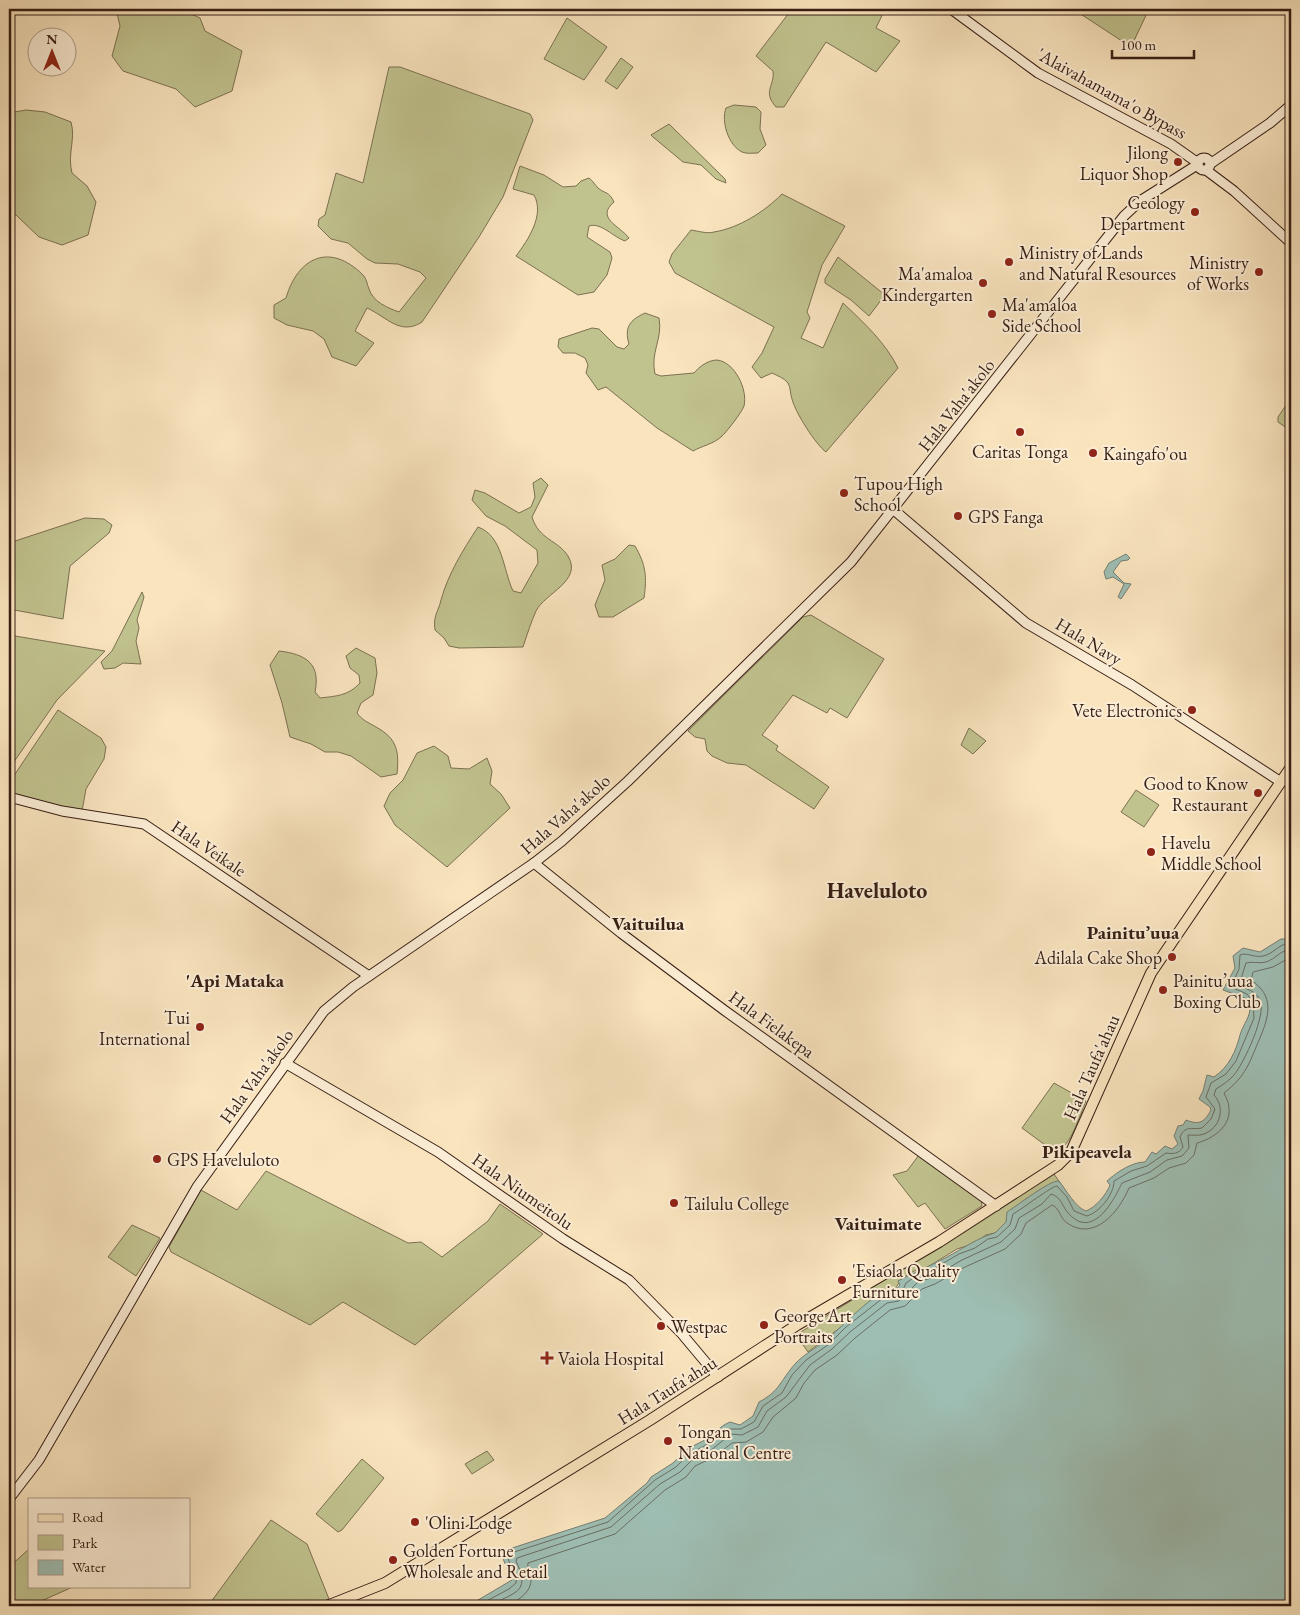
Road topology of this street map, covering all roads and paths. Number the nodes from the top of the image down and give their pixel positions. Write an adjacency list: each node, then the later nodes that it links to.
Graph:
1 (951, 9): 3 (main road, 'Alaivahamama'o Bypass)
2 (1291, 105): 4 (main road, Hala Vaha'akolo)
3 (1186, 154): 5 (main road, 'Alaivahamama'o Bypass); 6 (main road)
4 (1225, 154): 5 (main road, Hala Vaha'akolo); 7 (main road)
5 (1204, 165): 6 (main road, Hala Vaha'akolo); 7 (main road)
6 (1183, 175): 9 (main road, Hala Vaha'akolo)
7 (1220, 179): 8 (main road)
8 (1291, 243)
9 (894, 510): 11 (main road, Hala Navy); 13 (main road, Hala Vaha'akolo)
10 (1291, 767): 11 (main road, Hala Taufa'ahau)
11 (1281, 782): 16 (main road, Hala Taufa'ahau)
12 (9, 797): 14 (main road, Hala Veikale)
13 (534, 863): 14 (main road, Hala Vaha'akolo); 16 (main road, Hala Fielakepa)
14 (369, 976): 15 (main road, Hala Vaha'akolo)
15 (285, 1063): 17 (main road, Hala Niumeitolu); 18 (main road, Hala Vaha'akolo)
16 (996, 1206): 17 (main road, Hala Taufa'ahau)
17 (718, 1377): 19 (main road, Hala Taufa'ahau)
18 (9, 1499)
19 (327, 1606)

